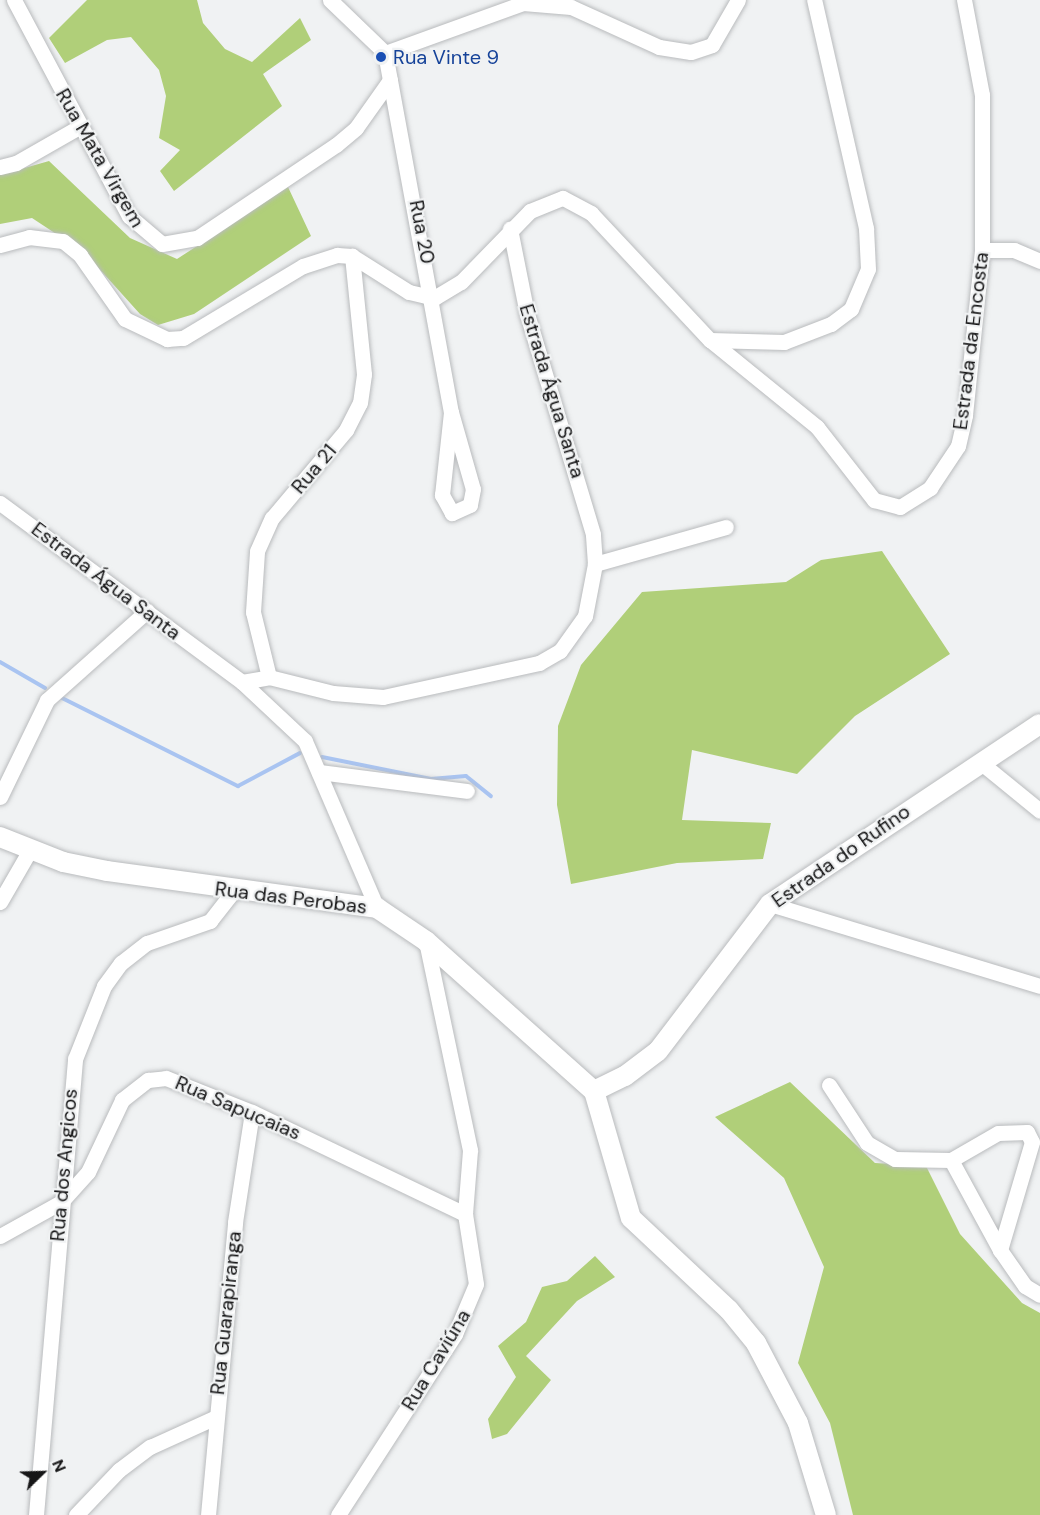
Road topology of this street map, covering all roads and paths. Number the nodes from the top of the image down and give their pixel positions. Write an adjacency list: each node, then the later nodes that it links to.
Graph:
1 (14, 0): 9 (street, Rua Mata Virgem)
2 (330, 0): 7 (street)
3 (738, 0): 6 (street)
4 (814, 0): 17 (street)
5 (964, 0): 13 (street, Estrada da Encosta)
6 (519, 2): 7 (street)
7 (385, 53): 8 (street, Rua 20)
8 (390, 80): 9 (street, Rua Mata Virgem); 16 (street, Rua 20)
9 (79, 127): 10 (street)
10 (0, 167)
11 (510, 229): 16 (street); 17 (street); 21 (street, Estrada Água Santa)
12 (0, 245): 14 (street)
13 (982, 250): 15 (street); 17 (street, Estrada da Encosta)
14 (352, 256): 16 (street); 23 (street, Rua 21)
15 (1040, 261)
16 (434, 298): 18 (street, Rua 20)
17 (710, 340)
18 (451, 412): 18 (street, Rua 20)
19 (0, 503): 22 (street, Estrada Água Santa)
20 (726, 527): 21 (street)
21 (595, 564): 23 (street, Estrada Água Santa)
22 (147, 611): 24 (street, Estrada Água Santa); 29 (street)
23 (269, 676): 24 (street, Estrada Água Santa)
24 (242, 682): 27 (street)
25 (1040, 724): 26 (street, Estrada do Rufino)
26 (980, 762): 30 (street); 35 (street, Estrada do Rufino)
27 (319, 772): 28 (street); 36 (street)
28 (467, 791)
29 (0, 797)
30 (1040, 812)
31 (0, 837): 32 (street, Rua das Perobas)
32 (30, 850): 33 (street, Rua das Perobas); 34 (street)
33 (233, 892): 36 (street, Rua das Perobas); 43 (street, Rua dos Angicos)
34 (0, 902)
35 (770, 904): 38 (street); 40 (street, Estrada do Rufino)
36 (377, 908): 37 (street, Rua das Perobas)
37 (426, 941): 40 (street, Rua das Perobas); 44 (street, Rua Caviúna)
38 (1040, 986)
39 (829, 1085): 42 (street)
40 (594, 1091): 53 (street)
41 (252, 1112): 43 (street, Rua Sapucaias); 44 (street, Rua Sapucaias); 48 (street, Rua Guarapiranga)
42 (951, 1160): 46 (street); 46 (street)
43 (61, 1202): 45 (street, Rua Sapucaias); 49 (street, Rua dos Angicos)
44 (465, 1214): 52 (street, Rua Caviúna)
45 (0, 1236)
46 (1000, 1250): 47 (street)
47 (1040, 1295)
48 (216, 1417): 50 (street); 51 (street, Rua Guarapiranga)
49 (36, 1515)
50 (76, 1515)
51 (208, 1515)
52 (338, 1515)
53 (826, 1515)

